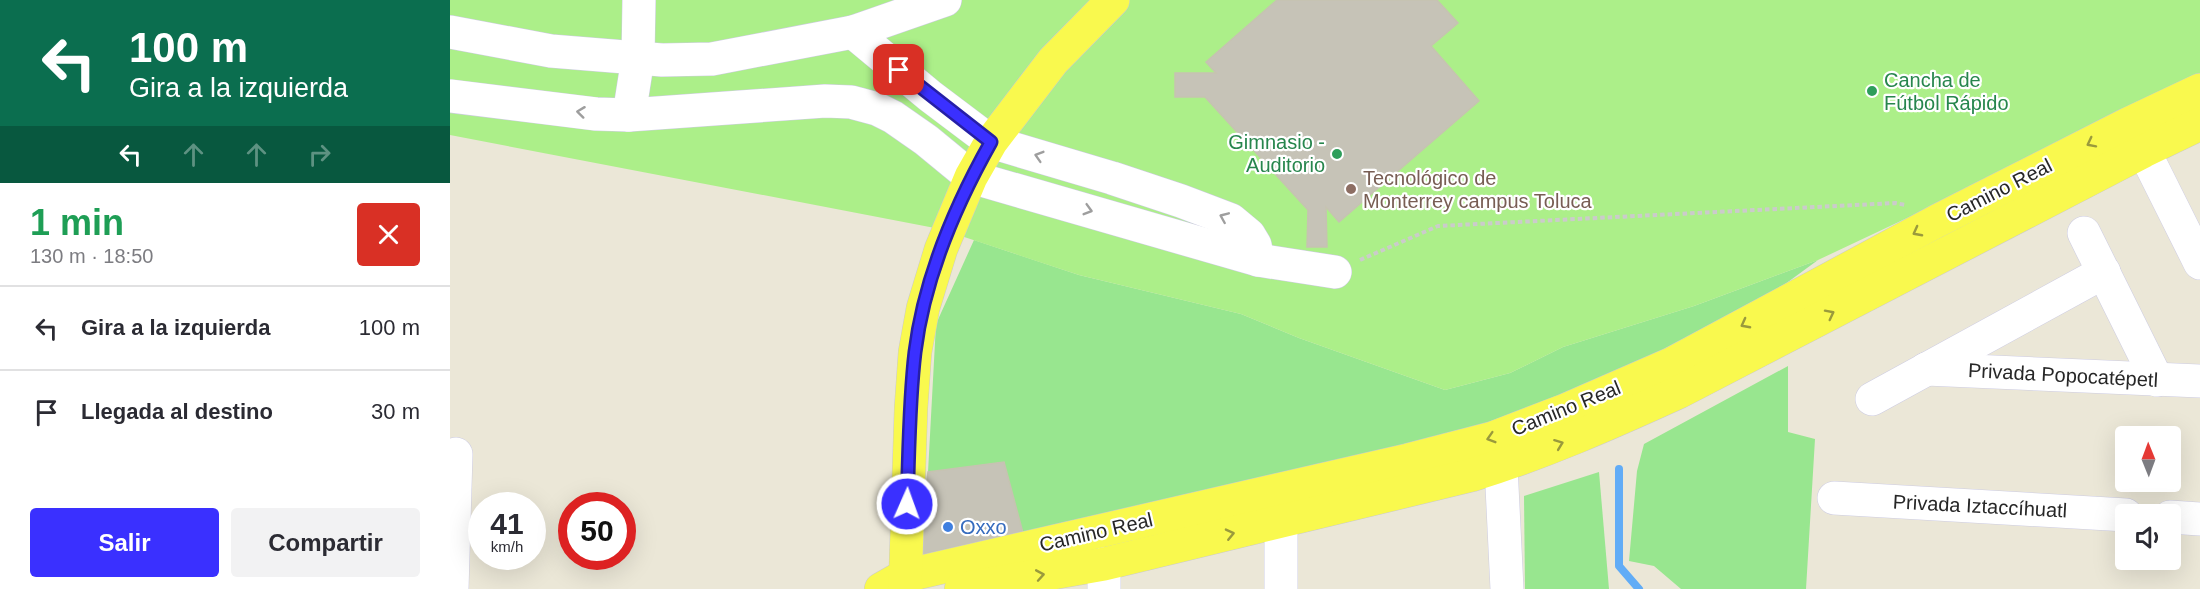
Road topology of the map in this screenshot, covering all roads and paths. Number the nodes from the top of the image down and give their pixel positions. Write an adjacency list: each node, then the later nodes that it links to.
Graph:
1 (639, 0): 6 (street)
2 (945, 0): 5 (street)
3 (1113, 0): 12 (main road)
4 (450, 32): 6 (street)
5 (853, 32): 6 (street); 12 (street)
6 (638, 58): 9 (street)
7 (2200, 90): 11 (main road, Camino Real)
8 (450, 96): 9 (street, one-way to 8)
9 (629, 115): 13 (street)
10 (2200, 124): 11 (main road, Camino Real)
11 (2136, 138): 14 (main road, Camino Real, one-way to 14); 17 (street); 25 (main road, Camino Real, one-way to 11)
12 (991, 142): 13 (main road); 16 (street, one-way to 12)
13 (971, 177): 16 (street, one-way to 16); 33 (main road)
14 (1937, 221): 18 (path); 26 (main road, Camino Real, one-way to 26)
15 (2084, 233): 19 (street)
16 (1258, 260): 18 (street)
17 (2200, 263)
18 (1335, 272)
19 (2104, 272): 20 (street, Privada Popocatépetl); 21 (street)
20 (1926, 369): 21 (street, Privada Popocatépetl); 23 (street, Privada Popocatépetl)
21 (2157, 380): 22 (street, Privada Popocatépetl)
22 (2200, 381)
23 (1872, 399)
24 (456, 454): 34 (street)
25 (1501, 466): 26 (main road, Camino Real); 37 (street)
26 (1413, 474): 31 (main road, Camino Real); 33 (main road, Camino Real)
27 (1834, 500): 28 (street, Privada Iztaccíhuatl)
28 (2115, 514)
29 (2181, 518): 30 (street)
30 (2200, 519)
31 (1281, 522): 32 (main road, Camino Real, one-way to 31); 36 (street)
32 (1104, 576): 35 (main road, Camino Real, one-way to 32)
33 (897, 585)
34 (452, 589)
35 (961, 589)
36 (1281, 589)
37 (1507, 589)

